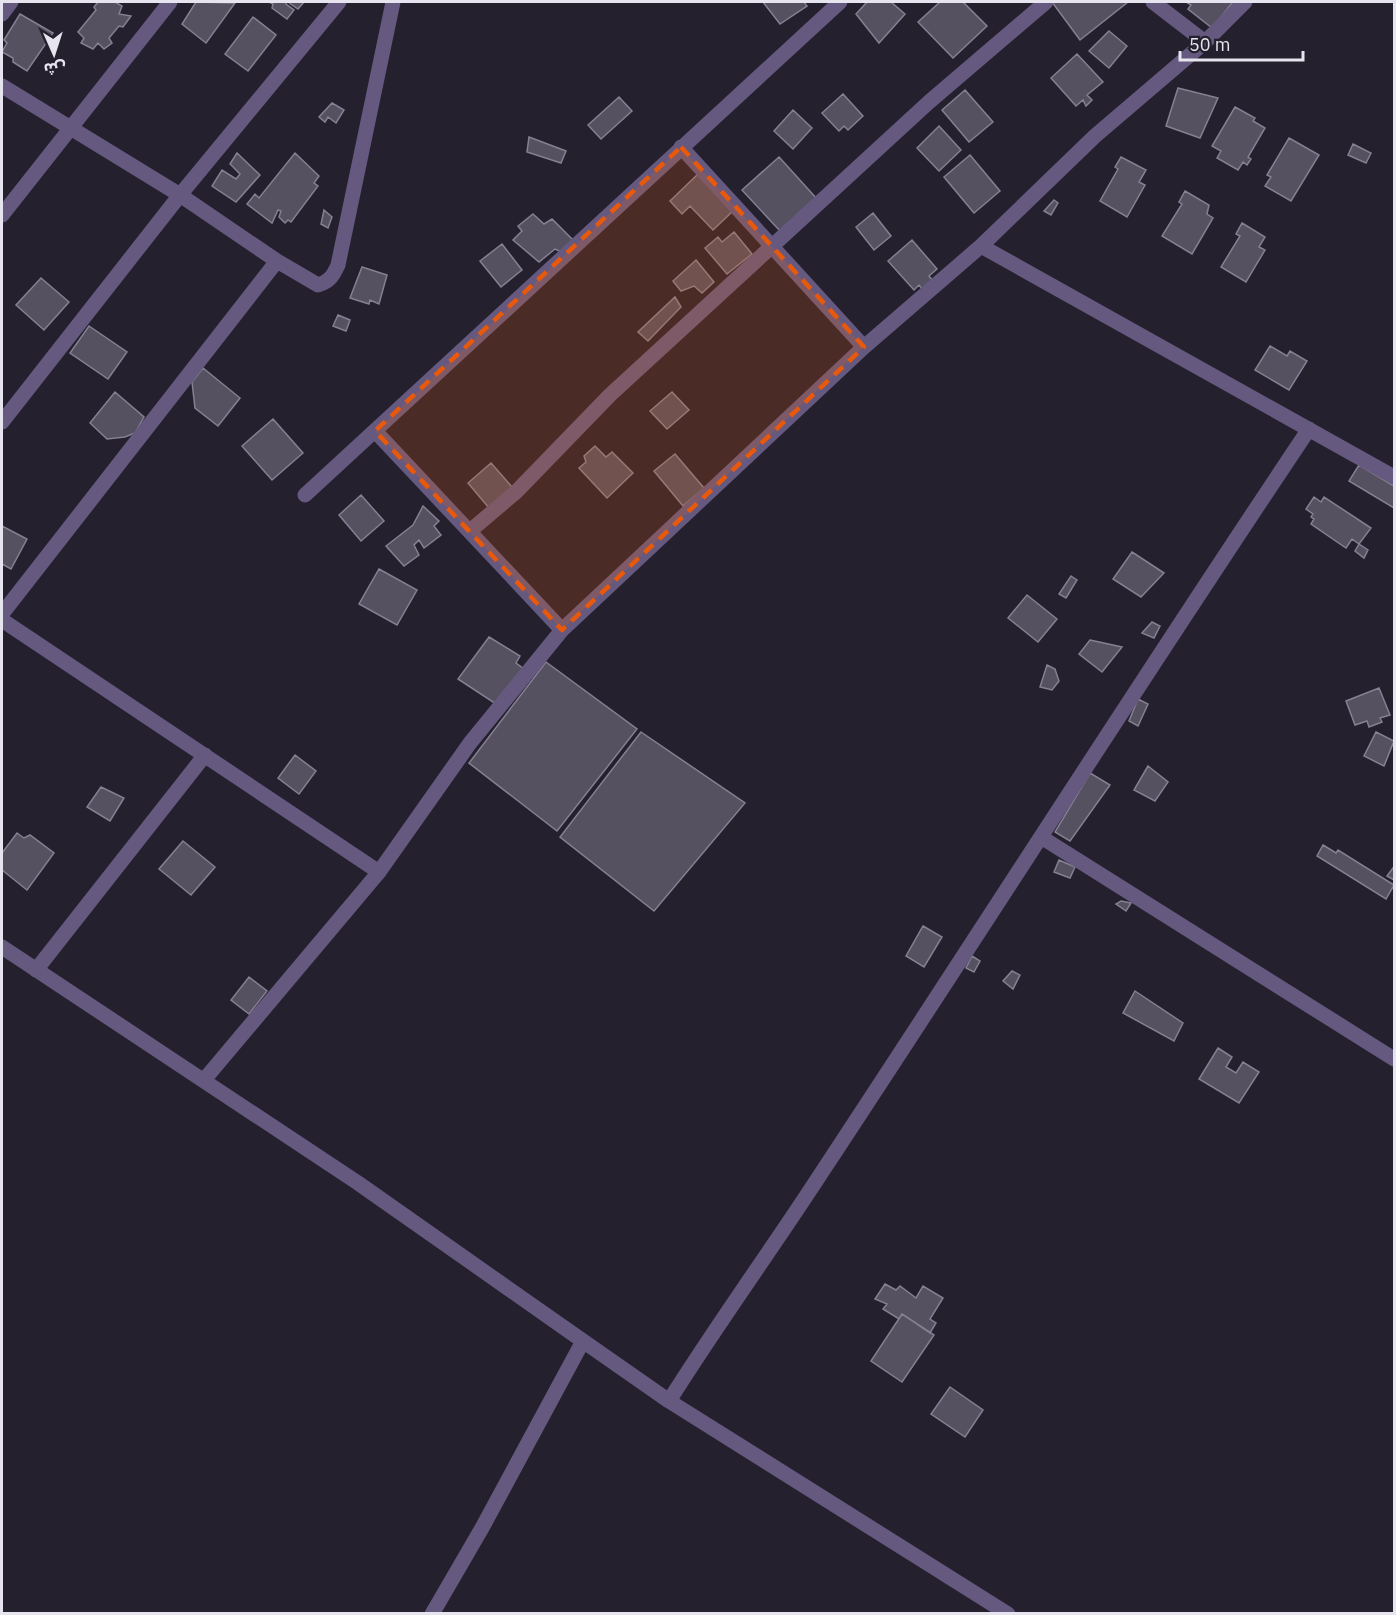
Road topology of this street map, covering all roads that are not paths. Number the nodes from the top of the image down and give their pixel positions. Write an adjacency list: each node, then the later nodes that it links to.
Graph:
1 (11, 2): 9 (street)
2 (170, 2): 12 (street)
3 (339, 2): 14 (street)
4 (393, 2): 18 (street)
5 (840, 2): 13 (street)
6 (1046, 2): 16 (street)
7 (1153, 2): 10 (street)
8 (1245, 2): 10 (street)
9 (2, 14)
10 (1205, 42): 17 (street)
11 (2, 86): 12 (street)
12 (71, 128): 14 (street); 15 (street)
13 (681, 147): 16 (street); 22 (street)
14 (180, 195): 18 (street); 20 (street)
15 (2, 215)
16 (773, 246): 19 (street); 25 (street)
17 (981, 246): 19 (street); 21 (street)
18 (277, 261): 26 (street)
19 (864, 347): 28 (street)
20 (2, 422)
21 (1309, 429): 23 (street); 30 (street)
22 (375, 431): 24 (street); 25 (street)
23 (1395, 477)
24 (305, 495)
25 (470, 531): 28 (street)
26 (2, 614)
27 (2, 620): 29 (street)
28 (562, 630): 31 (street)
29 (205, 755): 31 (street); 33 (street)
30 (1041, 837): 34 (street); 37 (street)
31 (378, 872): 35 (street)
32 (2, 947): 33 (street)
33 (36, 970): 35 (street)
34 (1395, 1059)
35 (204, 1080): 36 (street)
36 (583, 1341): 37 (street); 38 (street)
37 (669, 1401): 39 (street)
38 (432, 1614)
39 (1008, 1614)

